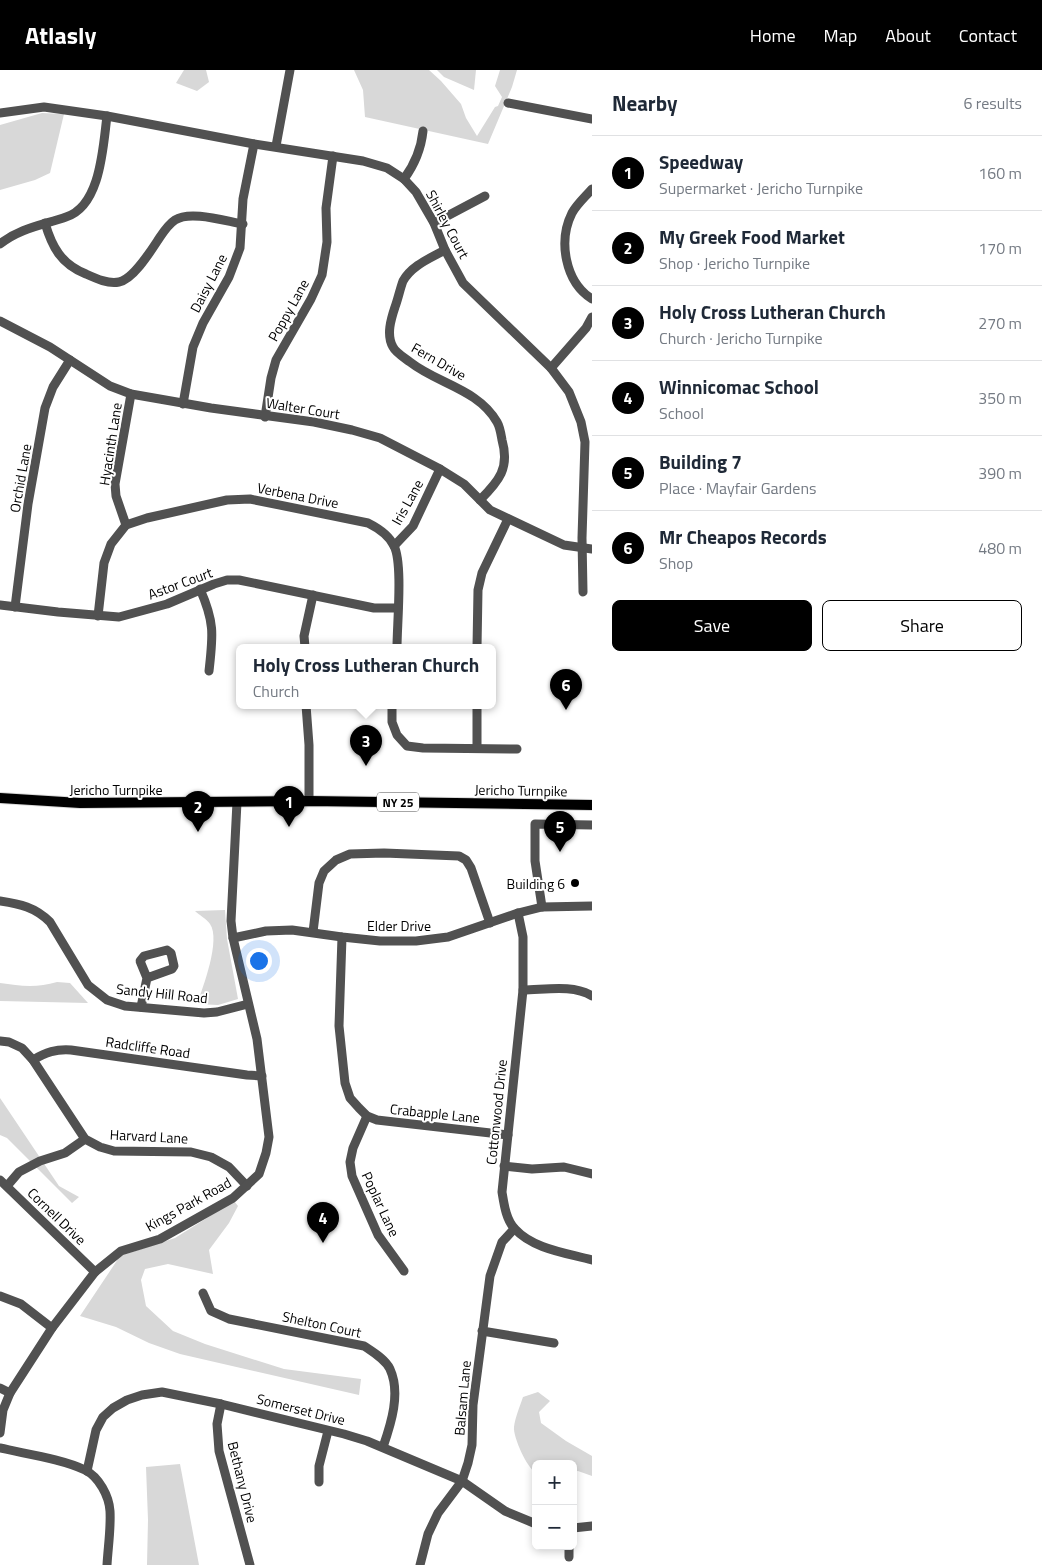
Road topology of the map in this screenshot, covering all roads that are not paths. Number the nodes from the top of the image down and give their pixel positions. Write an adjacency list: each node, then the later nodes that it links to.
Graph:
1 (290, 70): 8 (street)
2 (508, 103): 5 (street)
3 (0, 114): 4 (street, Shirley Court)
4 (107, 116): 7 (street, Shirley Court); 13 (street)
5 (592, 119)
6 (423, 131): 10 (street)
7 (254, 144): 8 (street, Shirley Court); 15 (street, Daisy Lane)
8 (276, 146): 9 (street, Shirley Court)
9 (333, 156): 10 (street, Shirley Court); 25 (street, Poppy Lane)
10 (404, 179): 14 (street, Shirley Court)
11 (592, 189): 18 (street)
12 (484, 196): 14 (street)
13 (45, 223): 15 (street); 16 (street)
14 (434, 223): 17 (street, Shirley Court)
15 (243, 224): 24 (street, Daisy Lane)
16 (0, 244)
17 (445, 250): 22 (street, Shirley Court); 28 (street, Fern Drive)
18 (592, 299)
19 (592, 317): 22 (street)
20 (1, 324): 21 (street, Walter Court)
21 (70, 360): 23 (street, Walter Court); 37 (street, Orchid Lane)
22 (551, 368): 26 (street, Shirley Court)
23 (131, 394): 24 (street, Walter Court); 30 (street, Hyacinth Lane)
24 (183, 404): 25 (street, Walter Court)
25 (265, 417): 27 (street, Walter Court)
26 (589, 463): 32 (street, Shirley Court)
27 (440, 469): 28 (street, Walter Court); 31 (street, Iris Lane)
28 (480, 500): 29 (street, Walter Court)
29 (508, 519): 32 (street, Walter Court); 42 (street)
30 (126, 525): 31 (street, Verbena Drive); 39 (street)
31 (394, 546): 38 (street)
32 (588, 549): 34 (street, Shirley Court)
33 (200, 589): 35 (street, Astor Court); 39 (street, Astor Court); 43 (street)
34 (584, 592)
35 (313, 595): 38 (street, Astor Court); 40 (street)
36 (0, 604): 37 (street, Astor Court)
37 (15, 607): 39 (street, Astor Court)
38 (398, 608): 41 (street)
39 (98, 616)
40 (305, 644)
41 (397, 644)
42 (477, 644)
43 (209, 671)
44 (306, 709): 50 (street)
45 (392, 709): 47 (street)
46 (477, 709): 47 (street)
47 (477, 748): 48 (street)
48 (517, 749)
49 (0, 798): 51 (main road, Jericho Turnpike / NY 25)
50 (309, 801): 51 (main road, Jericho Turnpike / NY 25); 52 (main road, Jericho Turnpike / NY 25)
51 (237, 802): 61 (street, Kings Park Road)
52 (592, 805)
53 (592, 824): 56 (street)
54 (0, 901): 66 (street, Sandy Hill Road)
55 (592, 906): 56 (street, Elder Drive)
56 (542, 907): 57 (street, Elder Drive)
57 (518, 912): 58 (street, Elder Drive); 63 (street, Cottonwood Drive)
58 (490, 923): 59 (street); 60 (street, Elder Drive)
59 (313, 932): 60 (street, Elder Drive); 61 (street, Elder Drive)
60 (342, 937): 70 (street, Crabapple Lane)
61 (233, 938): 65 (street, Kings Park Road)
62 (147, 978): 66 (street)
63 (523, 990): 64 (street); 71 (street, Cottonwood Drive)
64 (592, 996)
65 (248, 1004): 66 (street, Sandy Hill Road); 69 (street, Kings Park Road)
66 (141, 1007)
67 (0, 1041): 68 (street)
68 (33, 1060): 69 (street, Radcliffe Road); 72 (street)
69 (262, 1076): 76 (street, Kings Park Road)
70 (368, 1116): 71 (street, Crabapple Lane); 79 (street, Poplar Lane)
71 (508, 1135): 73 (street, Cottonwood Drive)
72 (85, 1139): 75 (street); 76 (street, Harvard Lane)
73 (504, 1166): 74 (street); 77 (street, Cottonwood Drive)
74 (592, 1174)
75 (3, 1183): 80 (street, Cornell Drive)
76 (247, 1186): 80 (street, Kings Park Road)
77 (514, 1228): 78 (street); 84 (street, Balsam Lane)
78 (592, 1260)
79 (404, 1271)
80 (95, 1272): 83 (street, Kings Park Road)
81 (203, 1293): 91 (street, Shelton Court)
82 (0, 1296): 83 (street)
83 (52, 1328): 87 (street, Kings Park Road)
84 (482, 1331): 85 (street); 94 (street, Balsam Lane)
85 (554, 1343)
86 (0, 1388): 87 (street)
87 (10, 1393): 90 (street, Kings Park Road)
88 (221, 1404): 89 (street, Somerset Drive); 93 (street, Somerset Drive); 102 (street, Bethany Drive)
89 (328, 1431): 91 (street, Somerset Drive); 95 (street)
90 (0, 1433)
91 (383, 1447): 94 (street, Somerset Drive)
92 (0, 1448): 93 (street)
93 (87, 1470): 101 (street)
94 (462, 1481): 96 (street, Somerset Drive); 103 (street, Balsam Lane)
95 (319, 1482)
96 (532, 1523)
97 (592, 1526): 98 (street)
98 (577, 1528)
99 (568, 1550): 100 (street)
100 (568, 1557)
101 (108, 1565)
102 (250, 1565)
103 (420, 1565)

